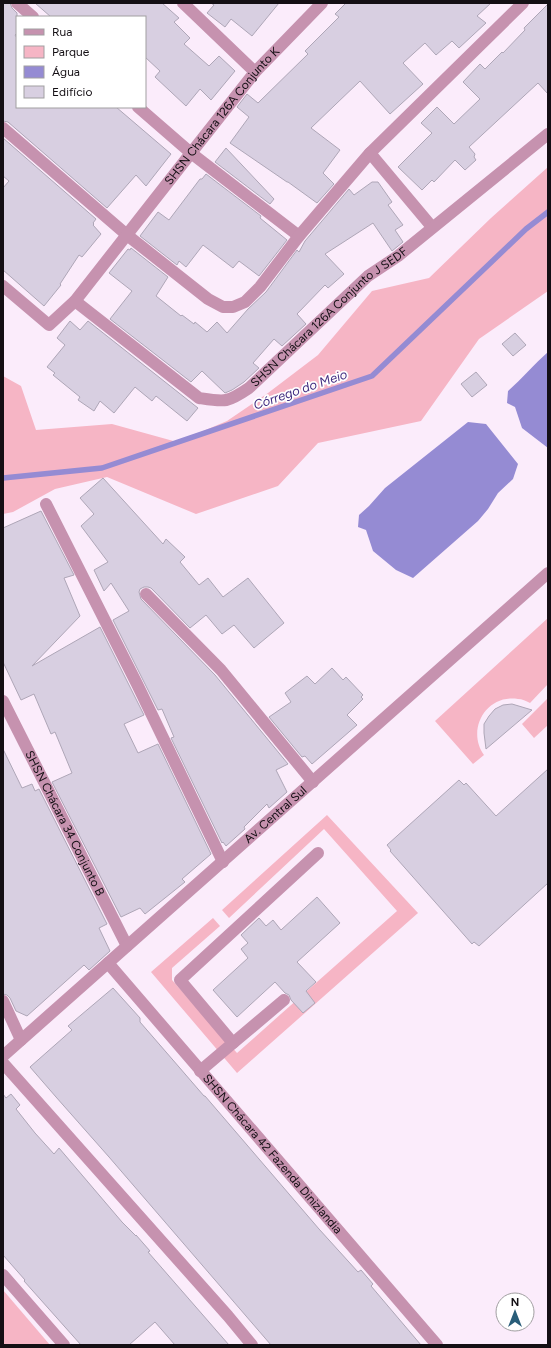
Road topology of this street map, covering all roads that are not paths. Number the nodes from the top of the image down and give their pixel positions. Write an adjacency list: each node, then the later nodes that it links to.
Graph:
1 (17, 3): 5 (street)
2 (183, 3): 6 (street)
3 (523, 3): 11 (street)
4 (320, 4): 6 (street, SHSN Chácara 126A Conjunto K)
5 (32, 16)
6 (255, 72): 10 (street, SHSN Chácara 126A Conjunto K)
7 (139, 108): 10 (street)
8 (3, 128): 13 (street)
9 (548, 134): 12 (street, SHSN Chácara 126A Conjunto J SEDF)
10 (191, 153): 13 (street, SHSN Chácara 126A Conjunto K); 14 (street)
11 (370, 153): 12 (street); 14 (street)
12 (432, 227): 16 (street, SHSN Chácara 126A Conjunto J SEDF)
13 (127, 235): 14 (street); 16 (street, SHSN Chácara 126A Conjunto K)
14 (299, 236)
15 (3, 286): 16 (street, SHSN Chácara 126A Conjunto K)
16 (75, 301)
17 (46, 504): 23 (street)
18 (548, 573): 21 (street, Av. Central Sul)
19 (146, 594): 21 (street)
20 (3, 701): 24 (street, SHSN Chácara 34 Conjunto B)
21 (312, 782): 23 (street, Av. Central Sul)
22 (318, 853): 29 (street)
23 (223, 862): 24 (street, Av. Central Sul)
24 (127, 946): 25 (street, Av. Central Sul)
25 (108, 963): 28 (street, Av. Central Sul); 32 (street, SHSN Chácara 42 Fazenda Dinizlandia)
26 (284, 1000): 29 (street)
27 (3, 1001): 28 (street)
28 (21, 1040): 30 (street, Av. Central Sul)
29 (233, 1043): 32 (street)
30 (3, 1056)
31 (3, 1063): 35 (street)
32 (200, 1071): 36 (street, SHSN Chácara 42 Fazenda Dinizlandia)
33 (3, 1275): 34 (street)
34 (64, 1345)
35 (252, 1345)
36 (437, 1345)

